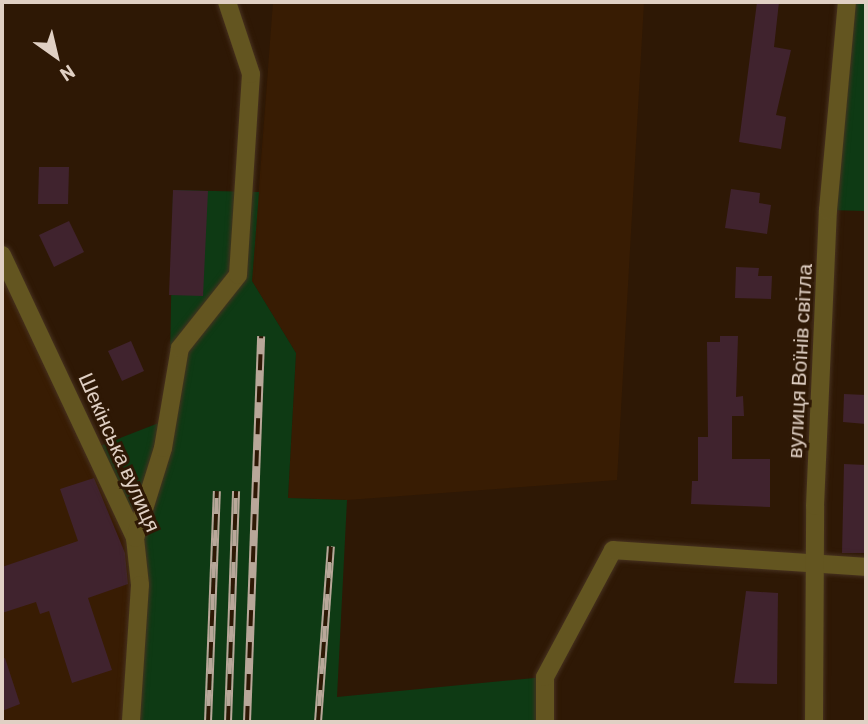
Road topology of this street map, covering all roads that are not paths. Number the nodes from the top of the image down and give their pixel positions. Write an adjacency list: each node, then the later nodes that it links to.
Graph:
1 (227, 2): 4 (street)
2 (847, 2): 5 (street, вулиця Воїнів світла)
3 (2, 254): 4 (street, Шекінська вулиця)
4 (135, 538): 7 (street, Шекінська вулиця)
5 (813, 567): 6 (street); 8 (street); 9 (street, вулиця Воїнів світла)
6 (866, 567)
7 (131, 722)
8 (545, 722)
9 (814, 722)

